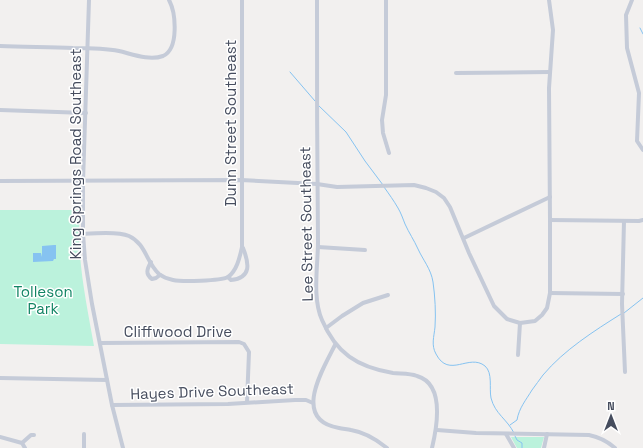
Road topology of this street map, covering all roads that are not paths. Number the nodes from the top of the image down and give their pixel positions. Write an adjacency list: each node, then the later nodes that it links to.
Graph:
1 (89, 0): 9 (street, King Springs Road Southeast)
2 (170, 0): 9 (street)
3 (242, 0): 16 (street, Dunn Street Southeast)
4 (317, 0): 19 (street, Lee Street Southeast)
5 (386, 0): 15 (street)
6 (549, 0): 10 (street)
7 (632, 0): 14 (street)
8 (0, 46): 9 (street)
9 (87, 48): 13 (street, King Springs Road Southeast)
10 (550, 72): 11 (street); 20 (street)
11 (456, 73)
12 (0, 110): 13 (street)
13 (86, 113): 18 (street, King Springs Road Southeast)
14 (642, 150)
15 (390, 153)
16 (241, 180): 18 (street); 19 (street); 26 (street, Dunn Street Southeast)
17 (0, 181): 18 (street)
18 (83, 182): 24 (street, King Springs Road Southeast)
19 (317, 184): 25 (street); 27 (street, Lee Street Southeast)
20 (550, 197): 21 (street); 25 (street)
21 (550, 220): 23 (street); 32 (street)
22 (643, 220): 23 (street)
23 (624, 221): 33 (street)
24 (83, 234): 29 (street, Dunn Street Southeast); 37 (street, King Springs Road Southeast)
25 (464, 238): 35 (street)
26 (242, 247): 31 (street, Dunn Street Southeast); 31 (street, Dunn Street Southeast)
27 (318, 247): 28 (street); 36 (street, Lee Street Southeast)
28 (365, 250)
29 (151, 262): 30 (street, Dunn Street Southeast); 30 (street, Dunn Street Southeast)
30 (160, 275): 31 (street, Dunn Street Southeast)
31 (228, 277)
32 (550, 293): 33 (street); 35 (street)
33 (623, 294): 40 (street)
34 (388, 295): 36 (street)
35 (520, 323): 39 (street)
36 (326, 328): 38 (street, Lee Street Southeast)
37 (100, 343): 42 (street, King Springs Road Southeast); 43 (street, Cliffwood Drive)
38 (335, 345): 44 (street); 46 (street, Lee Street Southeast)
39 (518, 355)
40 (625, 372)
41 (0, 378): 42 (street)
42 (107, 380): 45 (street, King Springs Road Southeast)
43 (247, 402): 44 (street, Hayes Drive Southeast); 45 (street, Hayes Drive Southeast)
44 (313, 403): 53 (street)
45 (112, 405): 56 (street, King Springs Road Southeast)
46 (437, 430): 48 (street); 58 (street, Lee Street Southeast)
47 (84, 434): 55 (street)
48 (506, 434): 49 (street); 59 (street)
49 (547, 434): 60 (street); 61 (street)
50 (34, 435): 52 (street)
51 (0, 437): 52 (street)
52 (22, 443): 54 (street)
53 (381, 446): 57 (street)
54 (25, 448)
55 (84, 448)
56 (123, 448)
57 (386, 448)
58 (432, 448)
59 (514, 448)
60 (544, 448)
61 (614, 448)

